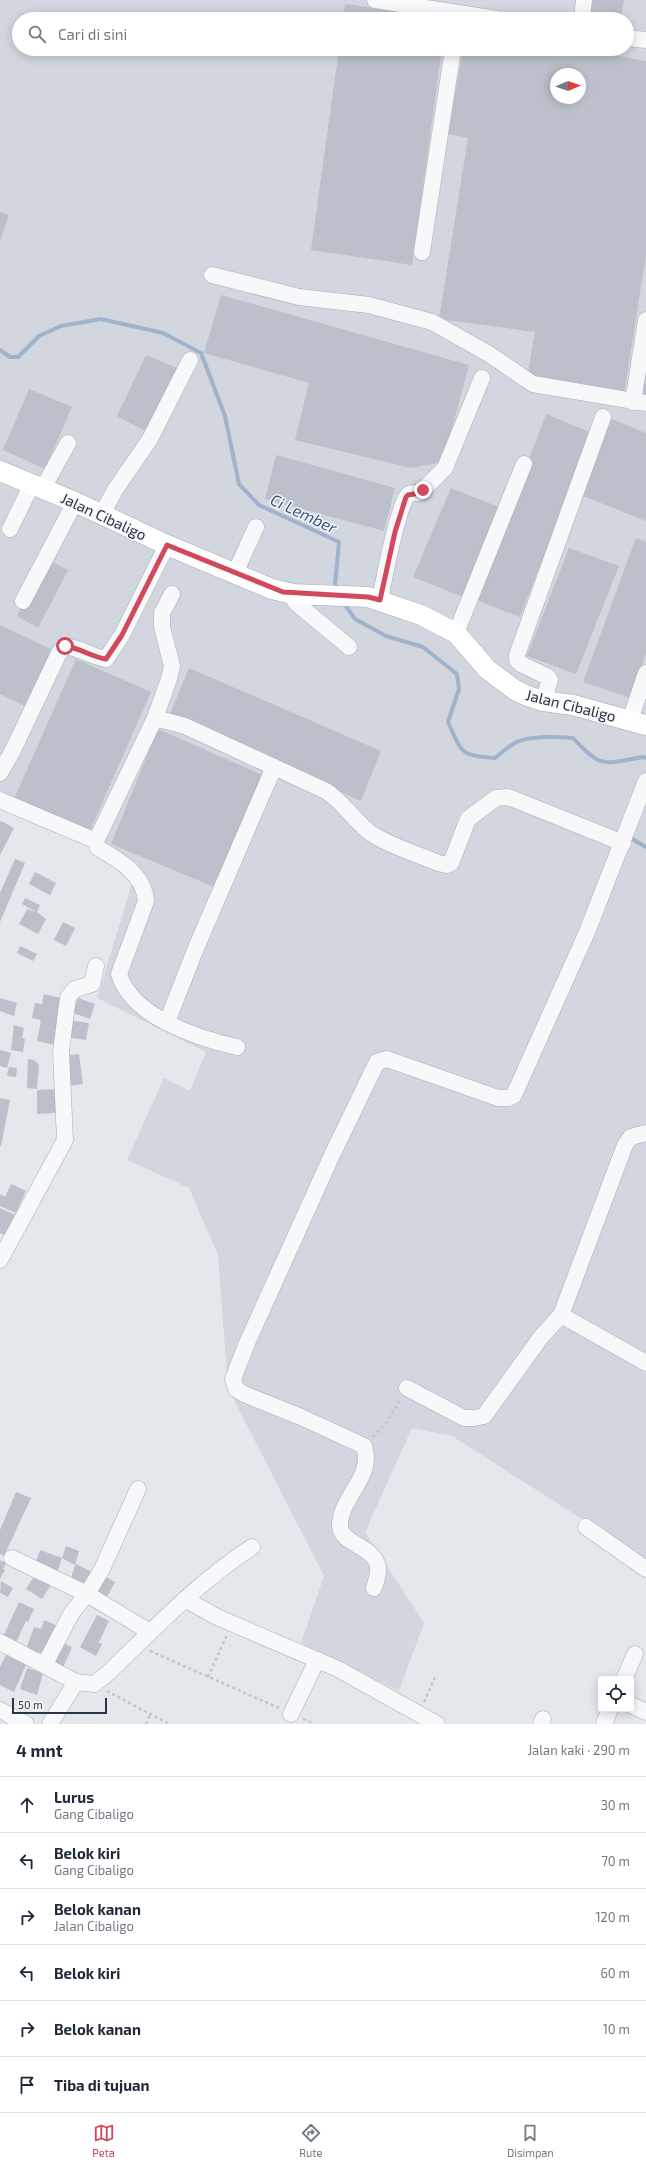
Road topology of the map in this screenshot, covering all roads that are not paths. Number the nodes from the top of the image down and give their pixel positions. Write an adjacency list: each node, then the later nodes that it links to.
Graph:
1 (375, 0): 3 (street)
2 (584, 0): 4 (street)
3 (437, 12)
4 (583, 12)
5 (634, 39): 6 (street)
6 (646, 40)
7 (452, 56): 8 (street)
8 (422, 252)
9 (212, 275): 13 (street)
10 (646, 320): 13 (street)
11 (190, 360): 20 (street)
12 (482, 378): 27 (street)
13 (640, 402)
14 (603, 417): 32 (street)
15 (68, 443): 18 (street)
16 (524, 464): 29 (street)
17 (0, 471): 18 (main road, Jalan Cibaligo)
18 (38, 486): 19 (main road, Jalan Cibaligo); 22 (street)
19 (75, 502): 20 (main road, Jalan Cibaligo); 28 (street)
20 (102, 514): 23 (main road, Jalan Cibaligo)
21 (256, 527): 24 (street)
22 (10, 529)
23 (167, 545): 24 (main road, Jalan Cibaligo); 36 (street)
24 (235, 573): 26 (main road, Jalan Cibaligo)
25 (172, 594): 33 (street)
26 (293, 594): 27 (main road, Jalan Cibaligo); 30 (street)
27 (380, 600): 29 (main road, Jalan Cibaligo)
28 (23, 601)
29 (456, 633): 32 (main road, Jalan Cibaligo)
30 (349, 647)
31 (646, 673): 34 (street)
32 (544, 701): 34 (main road, Jalan Cibaligo)
33 (155, 718): 35 (street); 39 (street)
34 (638, 723)
35 (274, 767): 40 (street); 42 (street)
36 (0, 773)
37 (646, 781): 40 (street)
38 (0, 800): 39 (street)
39 (96, 841): 42 (street)
40 (623, 843): 54 (street)
41 (96, 966): 45 (street)
42 (167, 1022): 43 (street)
43 (237, 1047)
44 (646, 1133): 46 (street)
45 (0, 1260)
46 (561, 1315): 47 (street); 48 (street)
47 (646, 1363)
48 (407, 1388)
49 (138, 1489): 55 (street)
50 (586, 1527): 53 (street)
51 (252, 1547): 56 (street)
52 (12, 1558): 55 (street)
53 (646, 1569)
54 (374, 1588)
55 (87, 1594): 57 (street); 61 (street)
56 (185, 1599): 57 (street); 60 (street)
57 (150, 1632): 63 (street)
58 (0, 1642): 61 (street)
59 (636, 1654): 62 (street)
60 (317, 1660): 68 (street); 71 (street)
61 (45, 1664): 63 (street)
62 (625, 1676)
63 (76, 1682): 70 (street)
64 (634, 1706): 67 (street)
65 (0, 1710): 69 (street)
66 (609, 1712): 72 (street)
67 (646, 1712)
68 (291, 1714)
69 (26, 1724)
70 (50, 1724)
71 (437, 1724)
72 (604, 1724)

